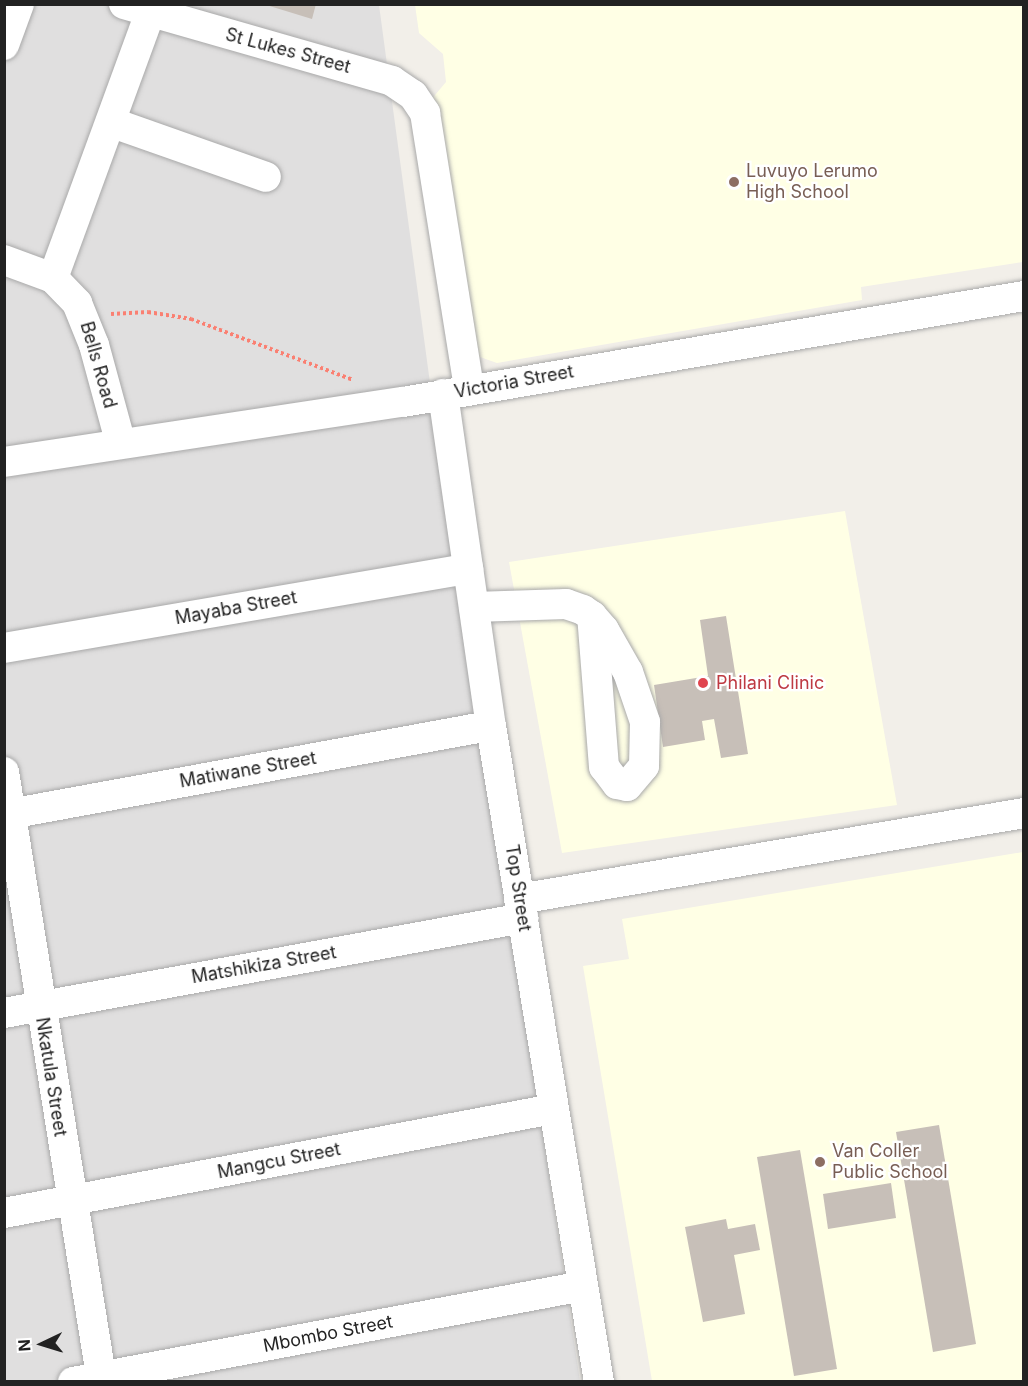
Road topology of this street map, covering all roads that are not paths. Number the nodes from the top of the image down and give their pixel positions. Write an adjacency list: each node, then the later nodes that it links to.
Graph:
1 (19, 4): 3 (street)
2 (137, 9): 4 (street); 9 (street, St Lukes Street)
3 (4, 45)
4 (113, 123): 5 (street); 7 (street)
5 (266, 177)
6 (4, 260): 7 (street, Bells Road)
7 (53, 278): 10 (street, Bells Road)
8 (1023, 296): 9 (street, Victoria Street)
9 (456, 392): 10 (street, Victoria Street); 12 (street, Top Street)
10 (120, 441): 11 (street, Victoria Street)
11 (4, 462)
12 (468, 568): 13 (street, Top Street); 15 (street, Mayaba Street)
13 (474, 607): 14 (street); 16 (street, Top Street)
14 (592, 616)
15 (4, 648)
16 (491, 726): 19 (street, Matiwane Street); 20 (street, Top Street)
17 (4, 772): 19 (street, Nkatula Street)
18 (1023, 813): 20 (street, Matshikiza Street)
19 (7, 815): 21 (street, Nkatula Street)
20 (521, 908): 21 (street, Matshikiza Street); 23 (street, Top Street)
21 (40, 1006): 22 (street, Matshikiza Street); 24 (street, Nkatula Street)
22 (4, 1013)
23 (554, 1109): 24 (street, Mangcu Street); 26 (street, Top Street)
24 (71, 1201): 25 (street, Mangcu Street); 27 (street, Nkatula Street)
25 (4, 1213)
26 (583, 1286): 27 (street, Mbombo Street); 28 (street, Top Street)
27 (92, 1380)
28 (599, 1382)

